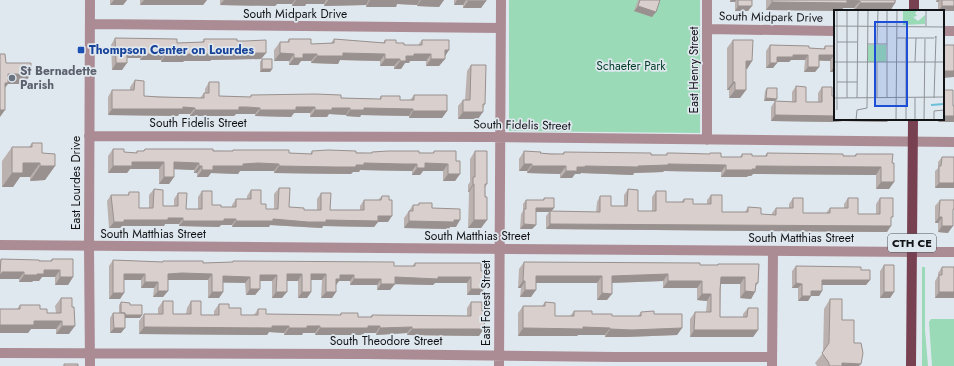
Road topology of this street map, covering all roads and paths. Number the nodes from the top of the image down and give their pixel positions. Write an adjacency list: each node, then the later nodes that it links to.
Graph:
1 (90, 0): 4 (street, East Lourdes Drive)
2 (501, 0): 5 (street, East Forest Street)
3 (708, 0): 6 (street, East Henry Street)
4 (90, 24): 5 (street, South Midpark Drive); 9 (street, East Lourdes Drive)
5 (501, 28): 10 (street, East Forest Street)
6 (707, 29): 7 (street, South Midpark Drive); 11 (street, East Henry Street)
7 (834, 31)
8 (913, 120): 12 (main road, CTH CE)
9 (89, 136): 10 (street, South Fidelis Street); 15 (street, East Lourdes Drive)
10 (501, 137): 11 (street, South Fidelis Street); 16 (street, East Forest Street)
11 (706, 140): 12 (street, South Fidelis Street)
12 (913, 142): 13 (street, South Fidelis Street); 18 (main road, CTH CE)
13 (954, 142)
14 (0, 245): 15 (street, South Matthias Street)
15 (89, 246): 16 (street, South Matthias Street); 21 (street, East Lourdes Drive)
16 (500, 249): 17 (street, South Matthias Street); 22 (street, East Forest Street)
17 (773, 251): 18 (street, South Matthias Street); 23 (street)
18 (912, 252): 19 (street, South Matthias Street); 26 (main road, CTH CE)
19 (954, 252)
20 (0, 353): 21 (street, South Theodore Street)
21 (89, 353): 22 (street, South Theodore Street); 24 (street, East Lourdes Drive)
22 (499, 355): 23 (street, South Theodore Street); 25 (street, East Forest Street)
23 (772, 361)
24 (90, 366)
25 (499, 366)
26 (911, 366)

